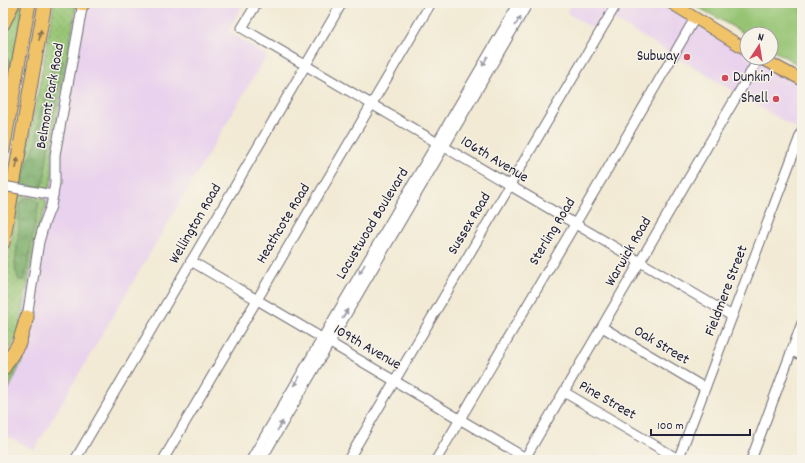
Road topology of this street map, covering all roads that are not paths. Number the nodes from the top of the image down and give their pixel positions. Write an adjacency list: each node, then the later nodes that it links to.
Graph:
1 (13, 3): 13 (highway)
2 (29, 3): 23 (highway)
3 (45, 3): 28 (highway, one-way to 3)
4 (82, 3): 26 (street, Belmont Park Road)
5 (257, 3): 16 (street, 106th Avenue)
6 (342, 3): 16 (street, Wellington Road)
7 (430, 3): 20 (street, Heathcote Road)
8 (519, 3): 14 (street, Locustwood Boulevard)
9 (528, 3): 14 (street, Locustwood Boulevard, one-way to 9)
10 (617, 3): 25 (street, Sussex Road)
11 (670, 3): 12 (main road)
12 (695, 18): 15 (main road); 27 (street, Sterling Road)
13 (3, 24)
14 (502, 40): 22 (street, Locustwood Boulevard)
15 (739, 45)
16 (305, 65): 20 (street, 106th Avenue); 29 (street, Wellington Road)
17 (755, 66): 30 (street, Warwick Road)
18 (775, 66): 19 (main road)
19 (802, 80)
20 (372, 104): 22 (street, 106th Avenue); 31 (street, Heathcote Road)
21 (802, 131): 32 (street, Fieldmere Street)
22 (440, 145): 25 (street, 106th Avenue); 36 (street, Locustwood Boulevard)
23 (3, 150)
24 (3, 186): 26 (street, bridge)
25 (510, 186): 27 (street, 106th Avenue); 40 (street, Sussex Road)
26 (53, 195): 33 (street, Belmont Park Road)
27 (574, 223): 30 (street, 106th Avenue); 43 (street, Sterling Road)
28 (3, 243)
29 (191, 261): 31 (street, 109th Avenue); 46 (street, Wellington Road)
30 (640, 262): 32 (street, 106th Avenue); 35 (street, Warwick Road)
31 (256, 299): 36 (street, 109th Avenue); 47 (street, Heathcote Road)
32 (732, 316): 41 (street, Fieldmere Street)
33 (27, 317): 39 (highway)
34 (802, 323): 37 (street)
35 (602, 327): 41 (street, Oak Street); 42 (street, Warwick Road)
36 (325, 340): 40 (street, 109th Avenue); 44 (street, Locustwood Boulevard)
37 (792, 351): 38 (street); 51 (street)
38 (802, 355)
39 (3, 369)
40 (395, 380): 43 (street, 109th Avenue); 48 (street, Sussex Road)
41 (705, 388): 50 (street, Fieldmere Street)
42 (564, 392): 45 (street, Warwick Road); 50 (street, Pine Street)
43 (460, 418): 45 (street, 109th Avenue); 49 (street, Sterling Road)
44 (256, 459)
45 (526, 459)
46 (74, 460)
47 (163, 460)
48 (348, 460)
49 (436, 460)
50 (678, 460)
51 (751, 460)

